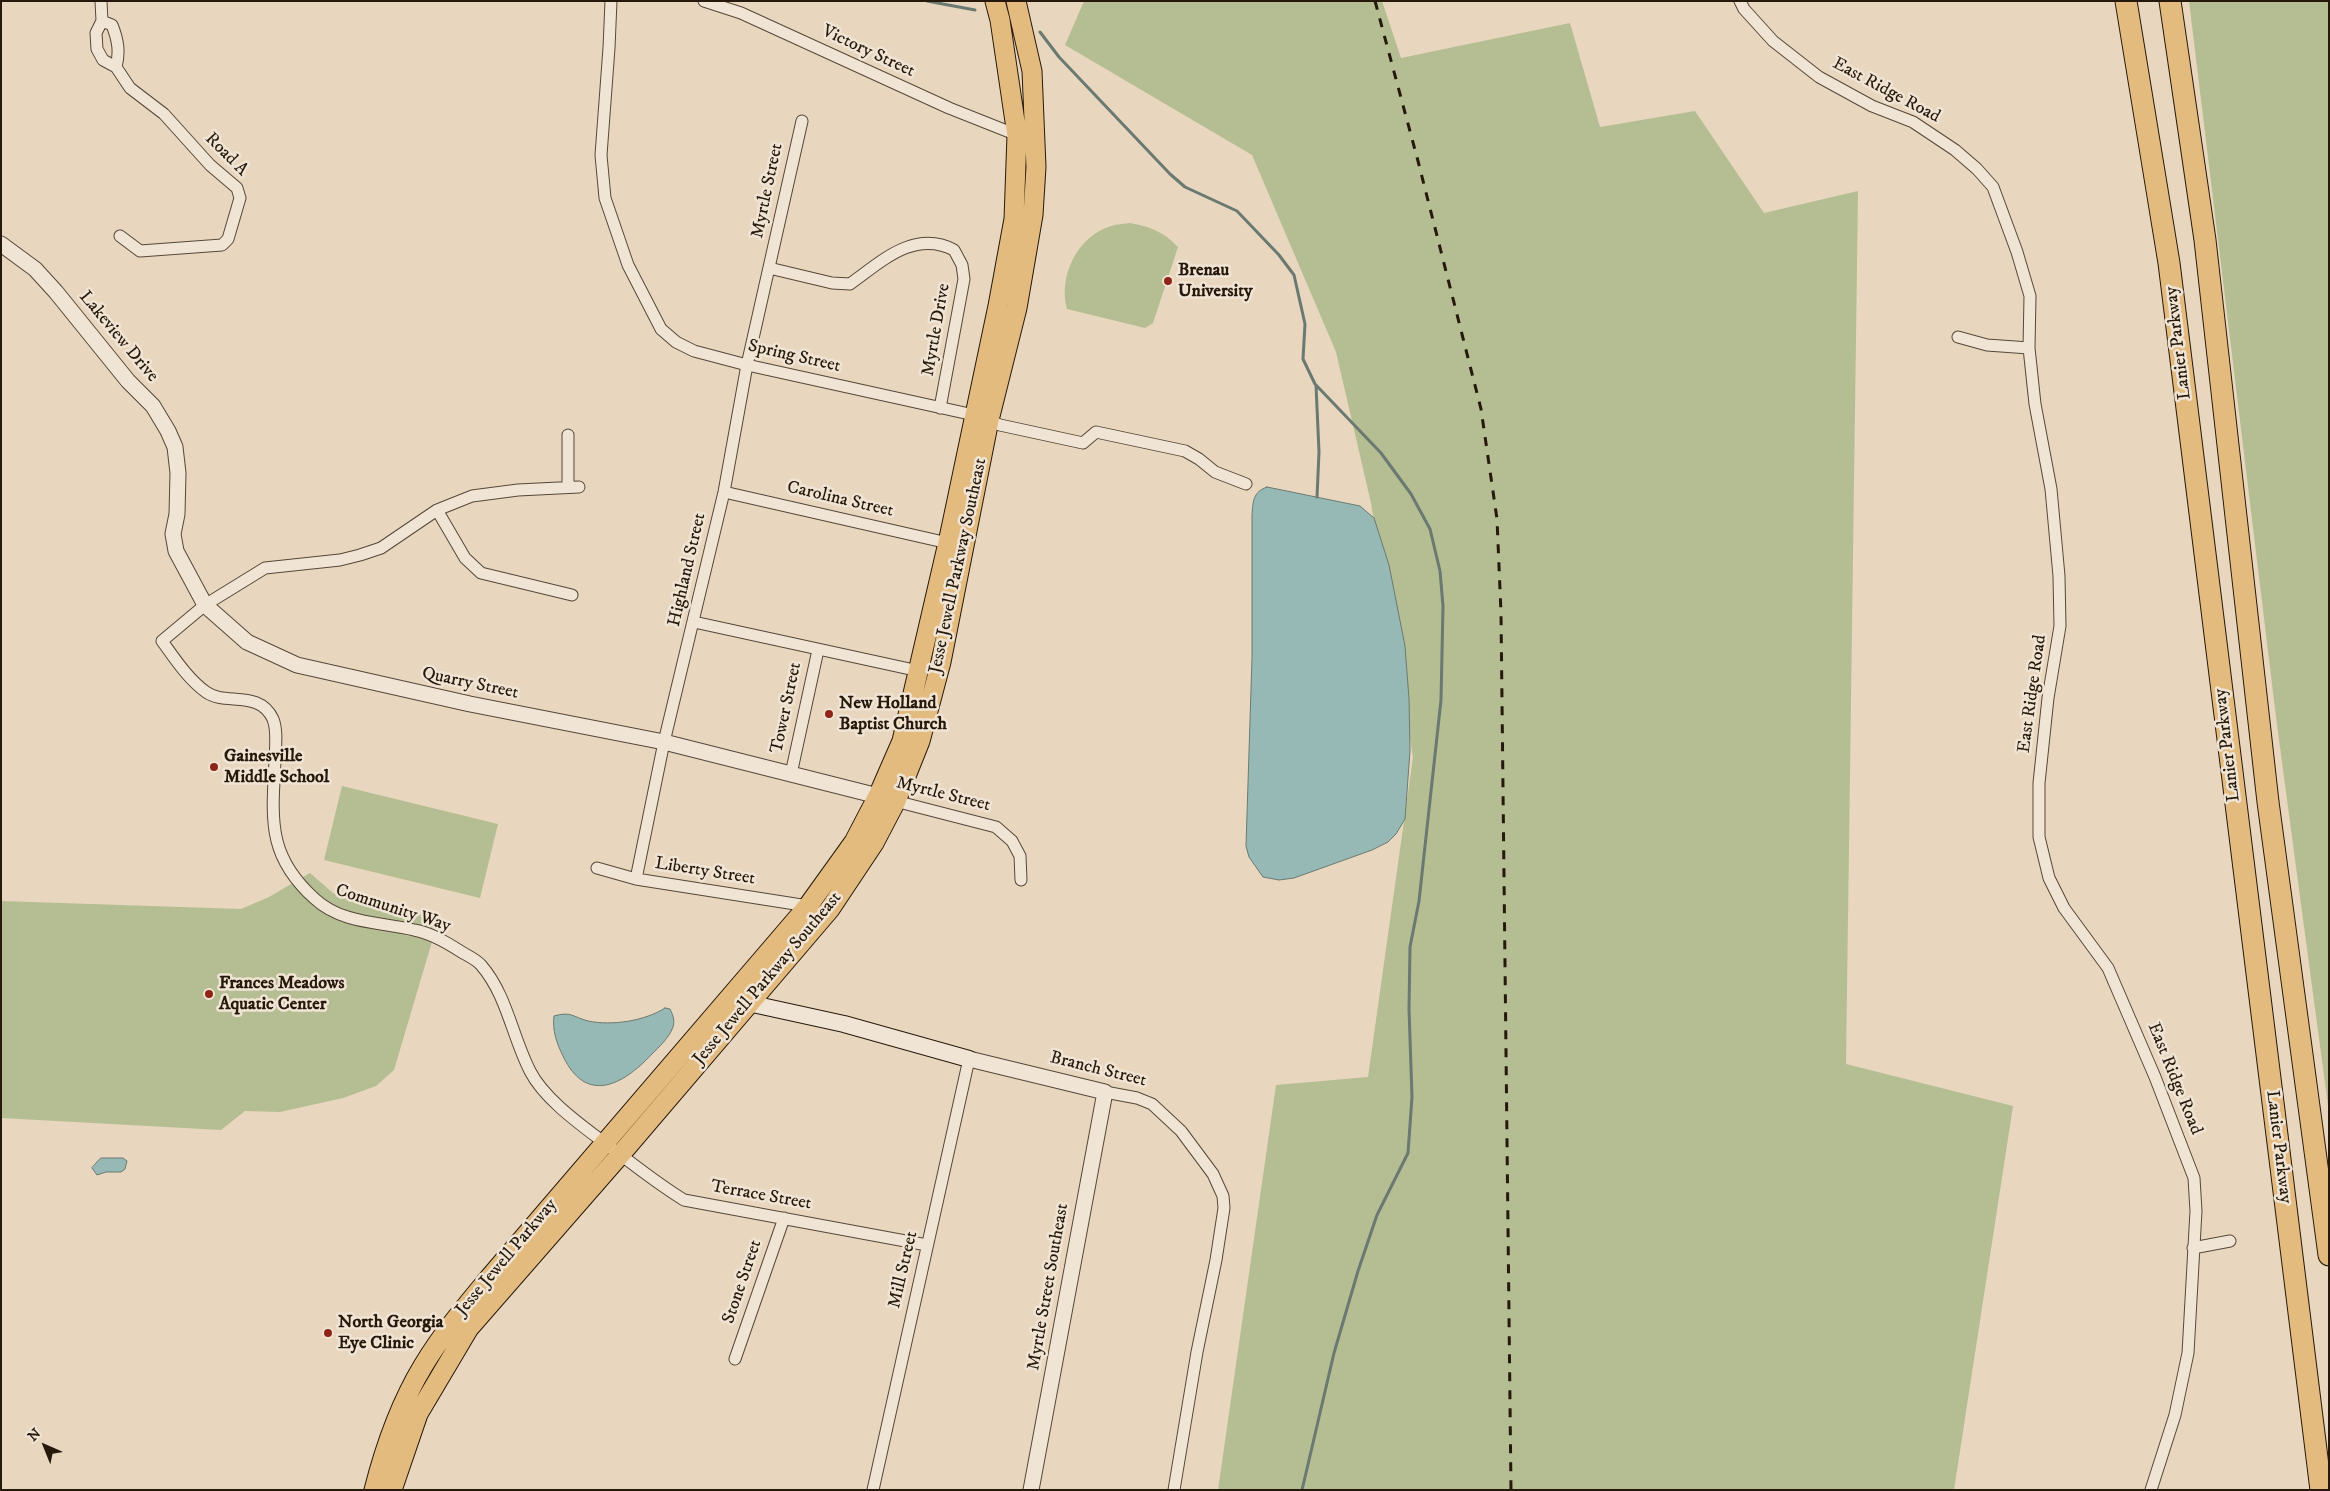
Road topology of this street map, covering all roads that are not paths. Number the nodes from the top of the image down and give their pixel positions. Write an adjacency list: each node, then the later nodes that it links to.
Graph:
1 (102, 1): 10 (street, Road A)
2 (611, 1): 20 (street, Spring Street)
3 (704, 1): 14 (street, Victory Street)
4 (995, 1): 14 (main road, Jesse Jewell Parkway Southeast)
5 (1016, 1): 11 (main road, Jesse Jewell Parkway Southeast)
6 (1024, 1): 11 (main road)
7 (1740, 1): 19 (street, East Ridge Road)
8 (2126, 1): 58 (highway, Lanier Parkway)
9 (2170, 1): 50 (highway, Lanier Parkway)
10 (102, 22): 12 (street); 12 (street, Road A)
11 (1026, 42): 22 (main road, Jesse Jewell Parkway Southeast)
12 (116, 67): 15 (street, Road A)
13 (802, 121): 17 (street, Myrtle Street)
14 (1017, 135): 22 (main road, Jesse Jewell Parkway Southeast)
15 (120, 236)
16 (1, 244): 24 (street, Lakeview Drive)
17 (769, 268): 20 (street, Highland Street); 21 (street, Myrtle Drive)
18 (1958, 337): 19 (street)
19 (2029, 348): 49 (street, East Ridge Road)
20 (747, 365): 21 (street, Spring Street); 26 (street, Highland Street)
21 (940, 408): 22 (street, Spring Street)
22 (981, 418): 25 (street, Spring Street); 28 (main road, Jesse Jewell Parkway Southeast); 36 (main road, Jesse Jewell Parkway Southeast)
23 (568, 435): 27 (street)
24 (178, 473): 30 (street, Quarry Street)
25 (1246, 484)
26 (724, 492): 28 (street, Carolina Street); 31 (street, Highland Street)
27 (437, 510): 29 (street); 30 (street)
28 (948, 543): 33 (main road, Jesse Jewell Parkway Southeast)
29 (572, 595)
30 (205, 605): 34 (street, Quarry Street); 44 (street, Community Way)
31 (694, 622): 32 (street, Tower Street); 34 (street, Highland Street)
32 (818, 650): 33 (street, Tower Street); 35 (street, Tower Street)
33 (919, 671): 36 (main road, Jesse Jewell Parkway Southeast)
34 (664, 742): 35 (street, Quarry Street); 38 (street, Highland Street)
35 (791, 774): 36 (street, Quarry Street)
36 (887, 799): 39 (street, Myrtle Street); 40 (main road, Jesse Jewell Parkway Southeast); 41 (main road, Jesse Jewell Parkway Southeast)
37 (597, 868): 38 (street, Liberty Street)
38 (636, 879): 40 (street, Liberty Street)
39 (1021, 880)
40 (808, 906): 44 (main road, Jesse Jewell Parkway Southeast)
41 (748, 1003): 42 (main road, Branch Street); 45 (main road, Jesse Jewell Parkway Southeast)
42 (969, 1059): 43 (street, Branch Street); 48 (street, Mill Street)
43 (1104, 1092): 55 (street, Myrtle Street Southeast); 56 (street, Branch Street)
44 (605, 1143): 45 (street, Terrace Street); 52 (main road, Jesse Jewell Parkway)
45 (620, 1155): 46 (street, Terrace Street); 53 (main road, Jesse Jewell Parkway)
46 (784, 1218): 48 (street, Terrace Street); 51 (street, Stone Street)
47 (2230, 1241): 49 (street)
48 (927, 1245): 54 (street, Mill Street)
49 (2193, 1248): 57 (street, East Ridge Road)
50 (2329, 1255)
51 (735, 1359)
52 (374, 1490)
53 (392, 1490)
54 (873, 1490)
55 (1031, 1490)
56 (1174, 1490)
57 (2151, 1490)
58 (2321, 1490)

